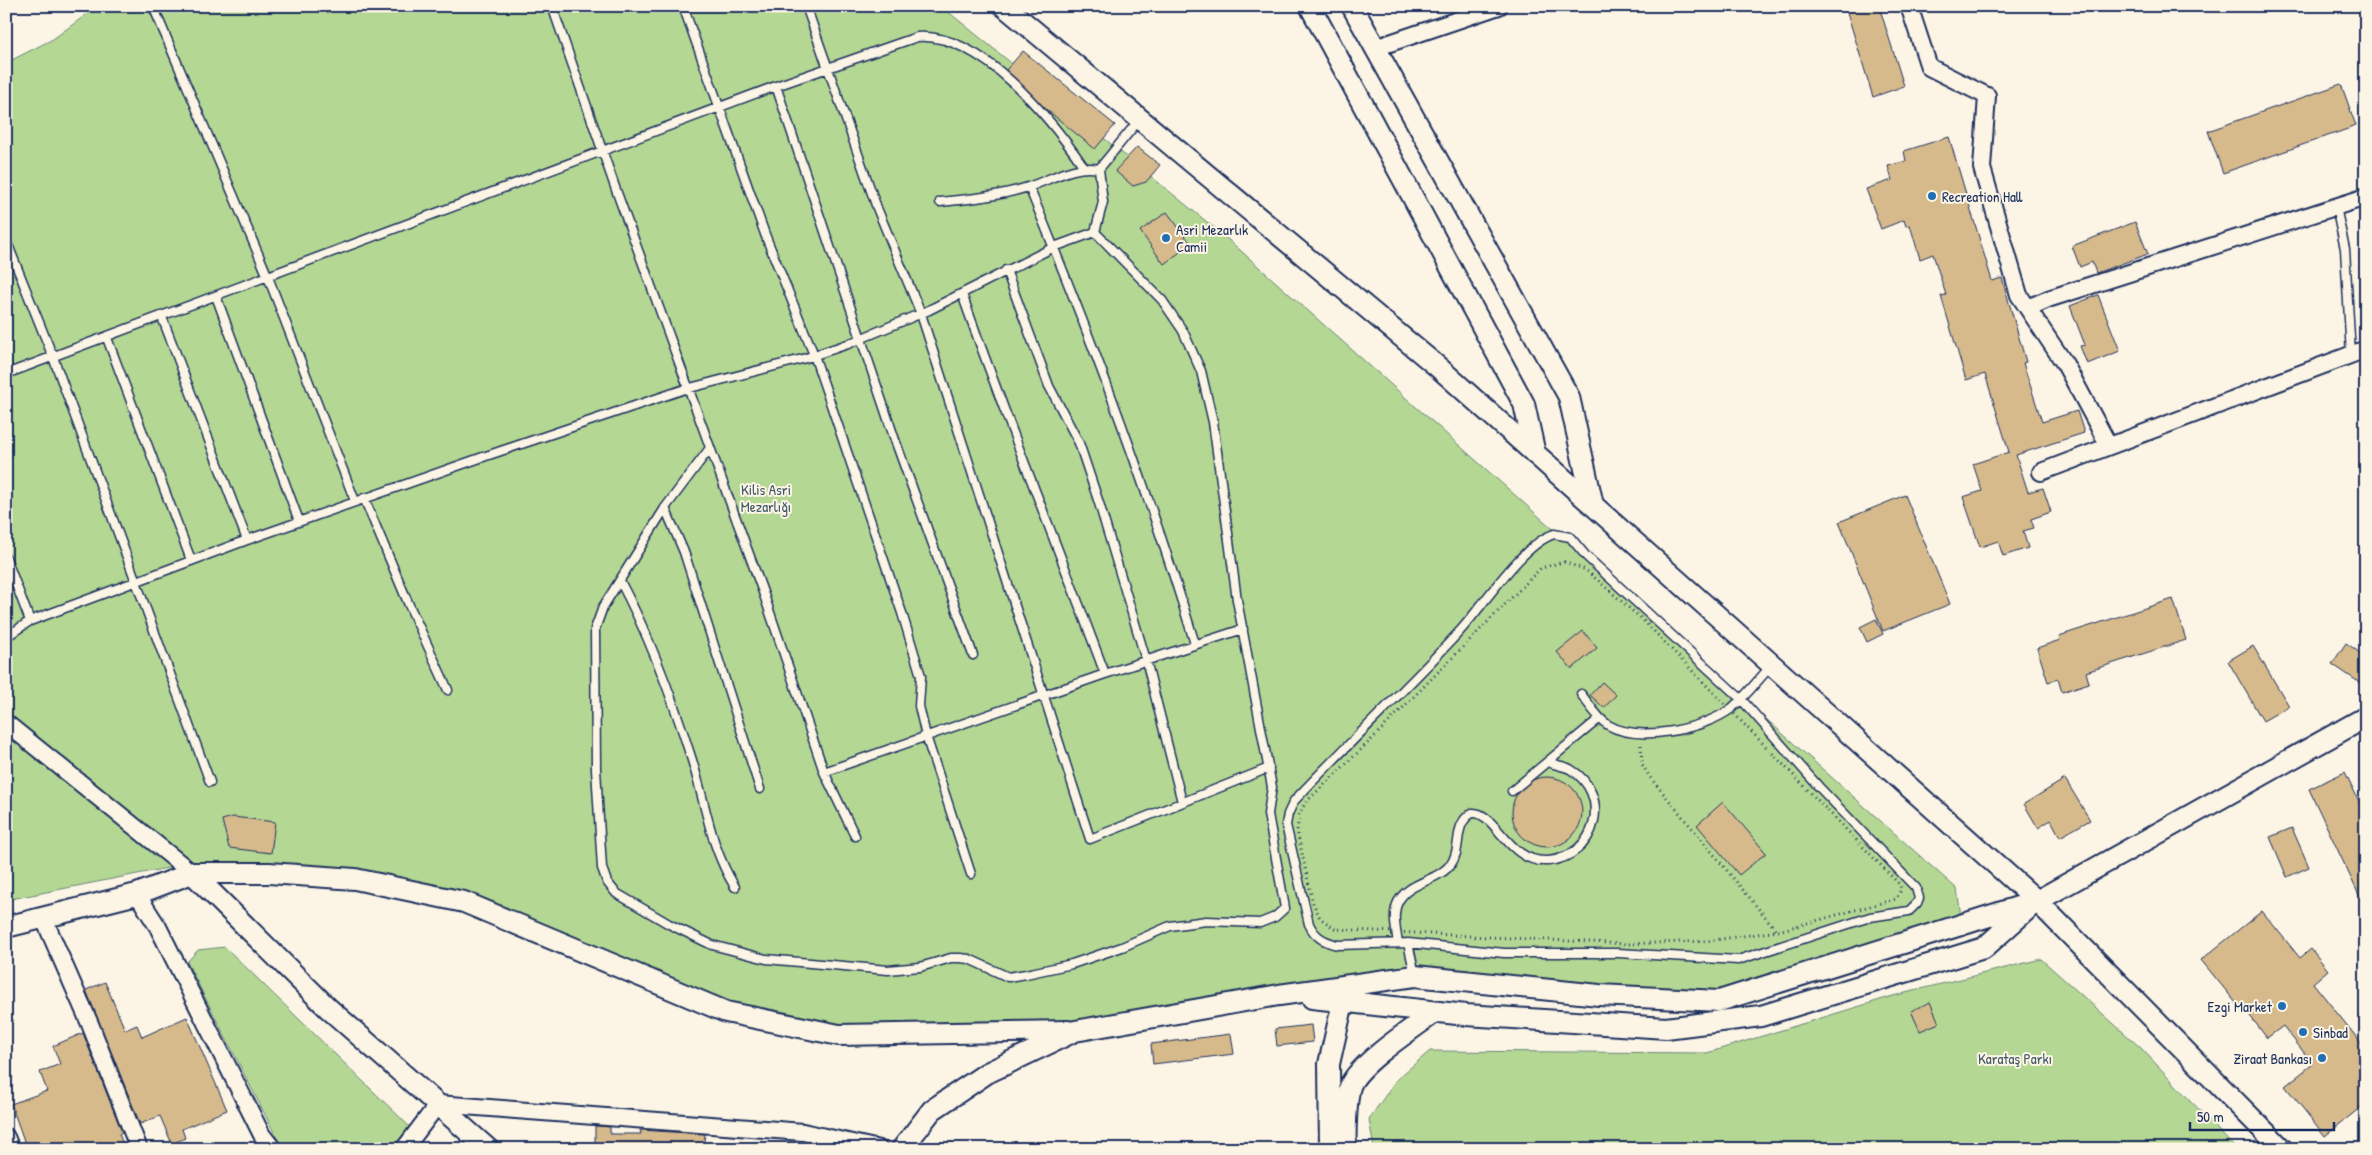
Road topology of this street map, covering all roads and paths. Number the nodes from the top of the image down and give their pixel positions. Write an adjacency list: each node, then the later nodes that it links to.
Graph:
1 (153, 6): 26 (lane)
2 (552, 6): 15 (lane)
3 (683, 6): 13 (lane)
4 (806, 6): 11 (lane)
5 (1004, 6): 14 (street)
6 (1310, 6): 41 (street)
7 (1352, 6): 10 (street)
8 (1499, 6): 10 (street)
9 (1909, 6): 29 (street)
10 (1375, 48): 45 (street)
11 (829, 67): 12 (lane); 16 (lane); 30 (lane)
12 (776, 86): 13 (lane); 33 (lane)
13 (720, 107): 15 (lane); 35 (lane)
14 (1140, 119): 17 (lane); 41 (street)
15 (602, 152): 26 (lane); 38 (lane)
16 (1084, 167): 17 (lane); 18 (lane)
17 (1099, 169): 22 (lane)
18 (1029, 187): 20 (lane); 24 (lane)
19 (2366, 198): 21 (street)
20 (940, 202)
21 (2336, 207): 29 (street); 34 (lane)
22 (1094, 232): 24 (lane); 54 (lane)
23 (6, 240): 36 (lane)
24 (1054, 247): 25 (lane); 56 (lane)
25 (1006, 270): 27 (lane); 58 (lane)
26 (268, 277): 28 (lane); 44 (lane)
27 (962, 294): 30 (lane); 60 (lane)
28 (216, 296): 31 (lane); 47 (lane)
29 (2028, 308): 39 (street)
30 (921, 314): 33 (lane); 63 (lane)
31 (162, 317): 32 (lane); 48 (lane)
32 (107, 338): 36 (lane); 50 (lane)
33 (863, 338): 35 (lane); 57 (lane)
34 (2358, 352): 39 (street)
35 (814, 355): 38 (lane); 69 (lane)
36 (53, 357): 37 (lane); 51 (lane)
37 (6, 374)
38 (688, 388): 40 (lane); 43 (lane)
39 (2109, 446): 42 (street)
40 (710, 448): 46 (lane); 72 (lane)
41 (1535, 454): 45 (street)
42 (2041, 472)
43 (364, 498): 44 (lane); 61 (lane)
44 (355, 501): 47 (lane)
45 (1593, 505): 59 (street)
46 (665, 508): 52 (lane); 74 (lane)
47 (299, 521): 48 (lane)
48 (247, 540): 50 (lane)
49 (6, 558): 53 (lane)
50 (191, 560): 51 (lane)
51 (137, 581): 53 (lane); 73 (lane)
52 (620, 581): 71 (lane); 80 (lane)
53 (30, 622): 55 (lane)
54 (1243, 629): 56 (lane); 71 (lane)
55 (6, 637)
56 (1195, 644): 58 (lane)
57 (973, 654)
58 (1146, 660): 60 (lane); 76 (lane)
59 (1772, 665): 64 (lane); 82 (street)
60 (1105, 674): 63 (lane)
61 (448, 690)
62 (1581, 694): 66 (lane)
63 (1044, 695): 69 (lane); 76 (lane)
64 (1741, 699): 68 (lane); 86 (lane); 87 (lane)
65 (2366, 716): 82 (street)
66 (1600, 718): 68 (lane); 70 (lane)
67 (6, 723): 78 (street)
68 (1642, 732): 85 (path)
69 (926, 736): 72 (lane); 79 (lane)
70 (1548, 762): 75 (lane); 86 (lane)
71 (1269, 768): 76 (lane)
72 (824, 772): 77 (lane)
73 (210, 782)
74 (760, 789)
75 (1512, 791)
76 (1182, 802)
77 (855, 836)
78 (192, 873): 81 (street); 91 (street); 92 (street)
79 (971, 874)
80 (735, 887)
81 (137, 894): 83 (street); 96 (street)
82 (2037, 901): 88 (street); 90 (street); 103 (street)
83 (44, 919): 84 (street); 95 (street)
84 (6, 927)
85 (1778, 931)
86 (1398, 943): 87 (lane)
87 (1408, 943): 88 (lane)
88 (1415, 976): 89 (street)
89 (1344, 994): 90 (street); 91 (street); 101 (street)
90 (1435, 1012): 102 (street)
91 (1075, 1031): 100 (street)
92 (438, 1104): 97 (street); 98 (street); 99 (street)
93 (6, 1137): 94 (street)
94 (11, 1149)
95 (139, 1149)
96 (273, 1149)
97 (404, 1149)
98 (488, 1149)
99 (879, 1149)
100 (902, 1149)
101 (1330, 1149)
102 (1346, 1149)
103 (2282, 1149)

